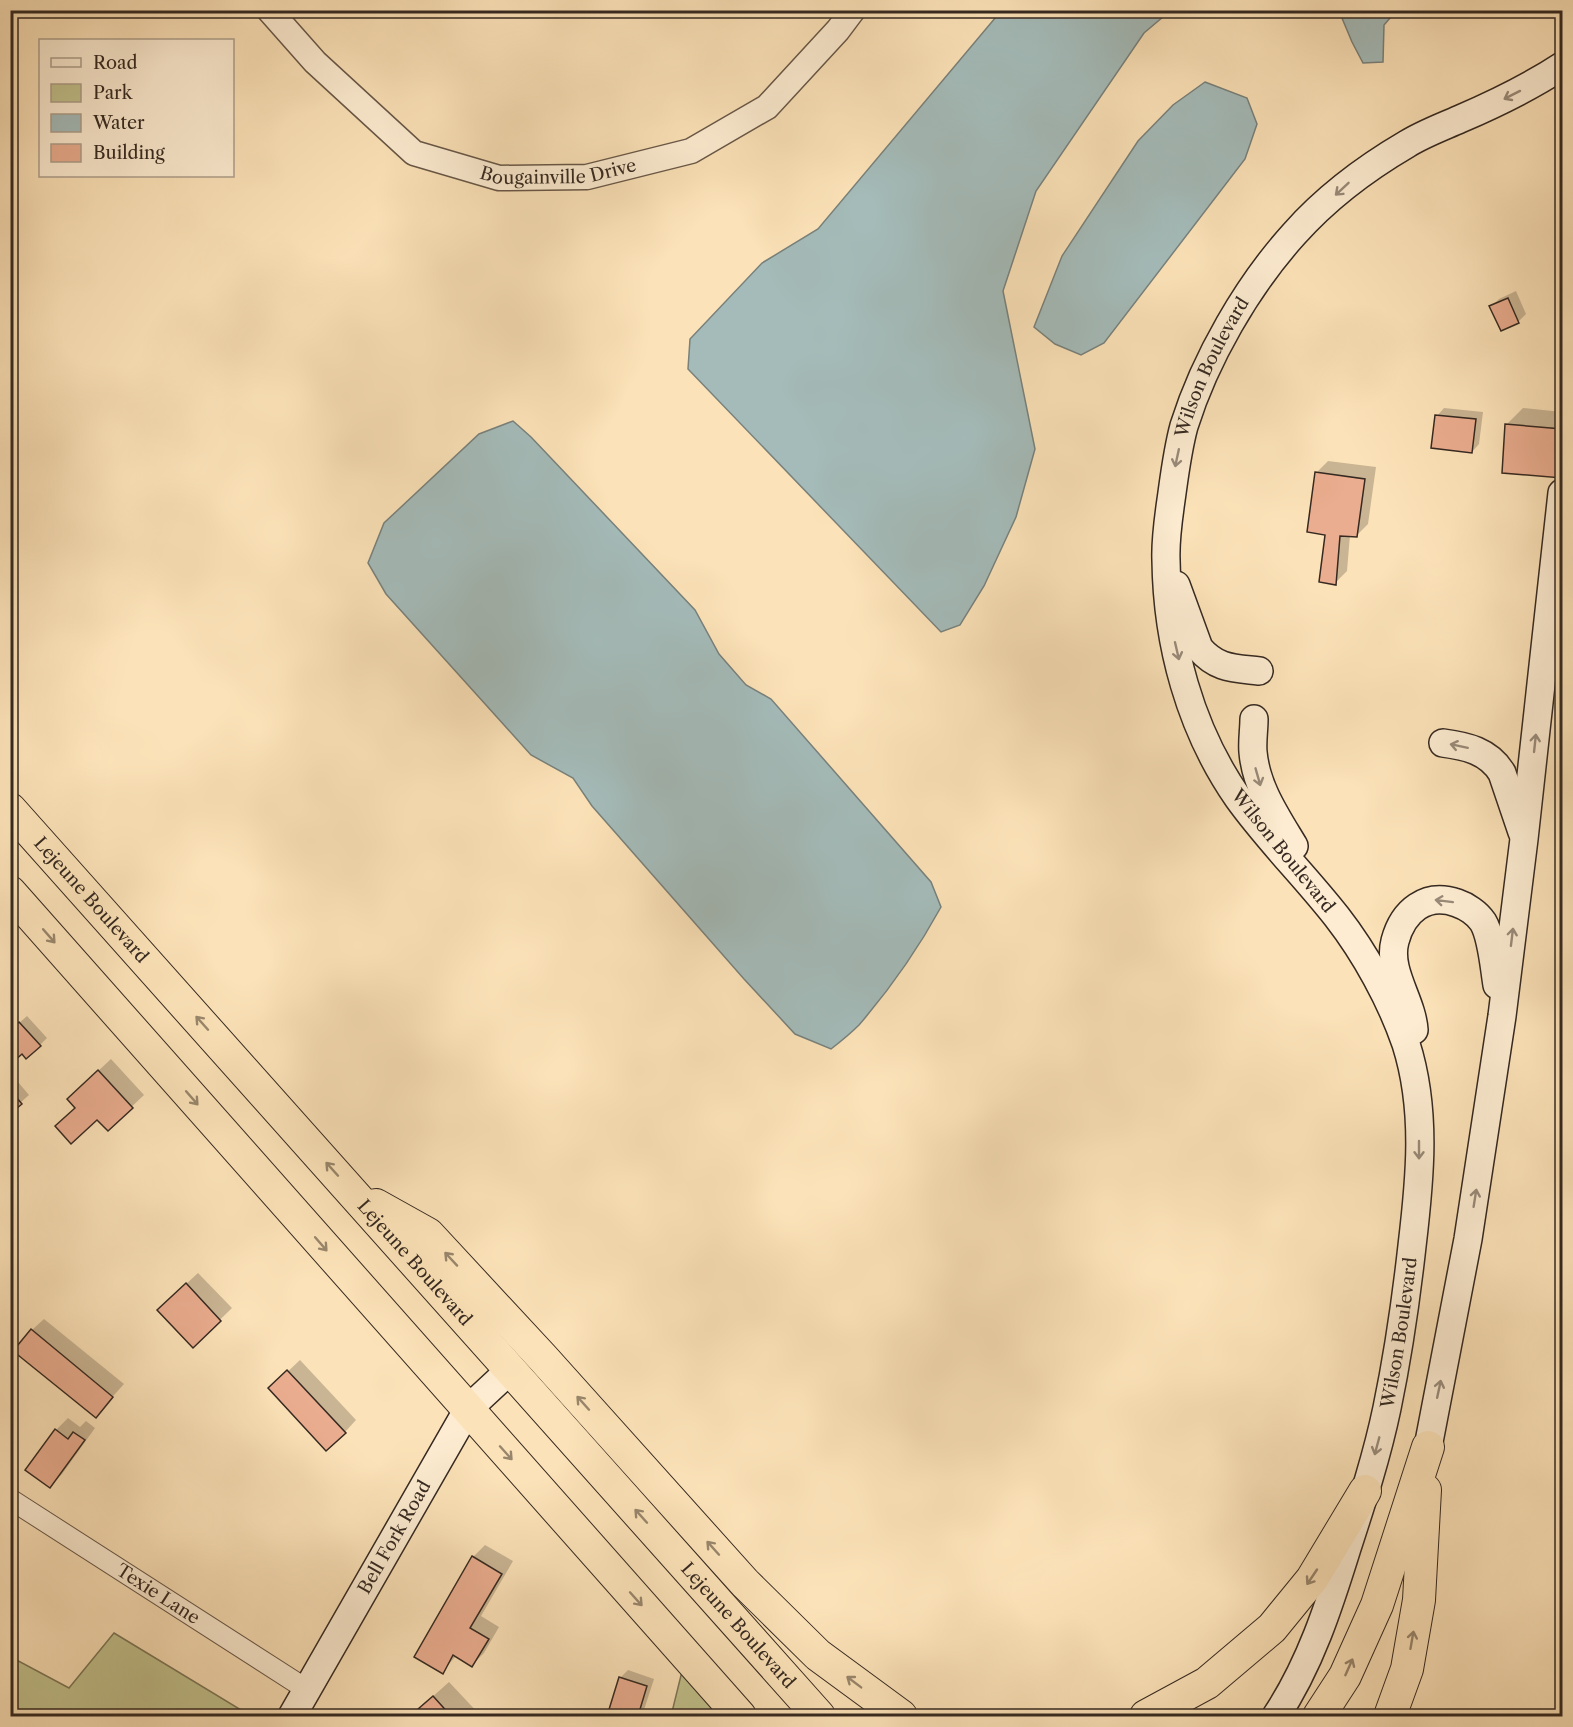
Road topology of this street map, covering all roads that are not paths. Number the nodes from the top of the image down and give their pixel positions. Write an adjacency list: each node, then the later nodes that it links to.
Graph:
1 (269, 10): 2 (street, Bougainville Drive)
2 (853, 10)
3 (1563, 66): 5 (main road, Wilson Boulevard, one-way to 5)
4 (1563, 493): 10 (main road, one-way to 4)
5 (1166, 559): 6 (main road); 12 (main road, Wilson Boulevard, one-way to 12)
6 (1259, 670)
7 (1254, 719): 12 (main road, one-way to 12)
8 (1443, 743): 10 (main road, one-way to 8)
9 (10, 809): 15 (highway, Lejeune Boulevard, one-way to 9)
10 (1524, 838): 13 (main road, one-way to 10)
11 (10, 892): 17 (highway, one-way to 17)
12 (1334, 914): 14 (main road, Wilson Boulevard)
13 (1502, 1016): 14 (main road, one-way to 14); 18 (main road, one-way to 13)
14 (1418, 1092): 19 (main road, Wilson Boulevard, one-way to 19)
15 (353, 1192): 16 (highway, Lejeune Boulevard); 25 (highway, one-way to 15)
16 (510, 1370): 17 (main road, Bell Fork Road); 24 (highway, Lejeune Boulevard, one-way to 16)
17 (468, 1410): 21 (main road, Bell Fork Road); 23 (highway, one-way to 23)
18 (1428, 1447): 28 (highway, one-way to 18); 29 (highway, one-way to 18)
19 (1365, 1491): 26 (highway, one-way to 26); 27 (main road, Wilson Boulevard)
20 (10, 1499): 21 (street, Texie Lane)
21 (306, 1689): 22 (main road, Bell Fork Road)
22 (292, 1716)
23 (741, 1716)
24 (819, 1716)
25 (901, 1716)
26 (1146, 1716)
27 (1276, 1716)
28 (1319, 1716)
29 (1390, 1716)

